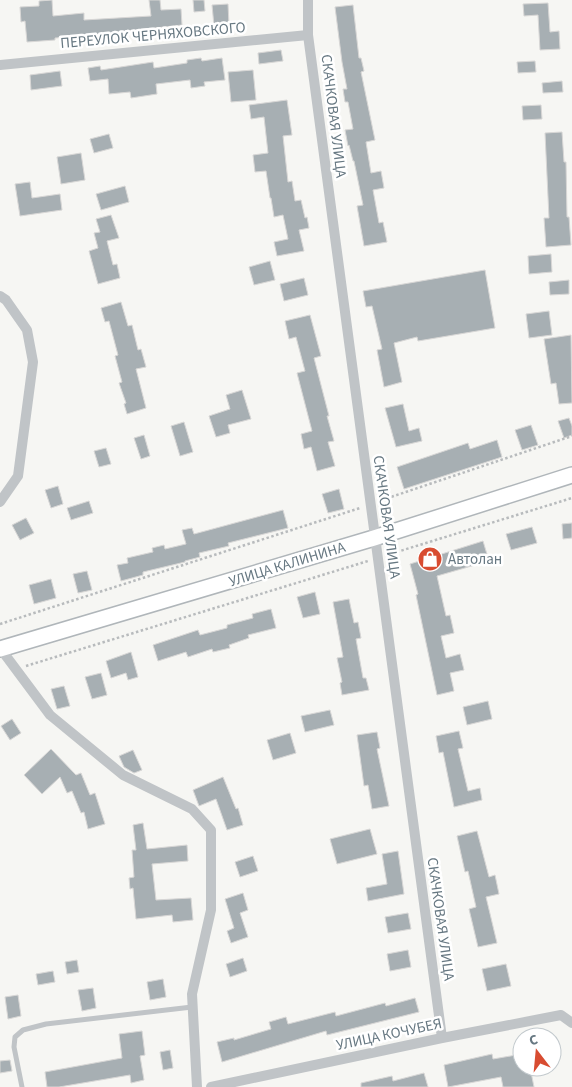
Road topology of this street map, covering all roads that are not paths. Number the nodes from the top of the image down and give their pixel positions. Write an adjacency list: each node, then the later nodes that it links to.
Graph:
1 (308, 0): 2 (street, СКАЧКОВАЯ УЛИЦА)
2 (308, 35): 3 (street, ПЕРЕУЛОК ЧЕРНЯХОВСКОГО); 7 (street, СКАЧКОВАЯ УЛИЦА)
3 (0, 65)
4 (0, 296): 6 (street)
5 (572, 475): 7 (main road, УЛИЦА КАЛИНИНА)
6 (0, 502)
7 (374, 538): 8 (main road, УЛИЦА КАЛИНИНА); 11 (street, СКАЧКОВАЯ УЛИЦА)
8 (0, 649): 9 (street)
9 (193, 1007): 12 (lane); 13 (street)
10 (572, 1023): 11 (street, УЛИЦА КОЧУБЕЯ)
11 (442, 1038): 14 (street, УЛИЦА КОЧУБЕЯ)
12 (22, 1087)
13 (198, 1087)
14 (211, 1087)

